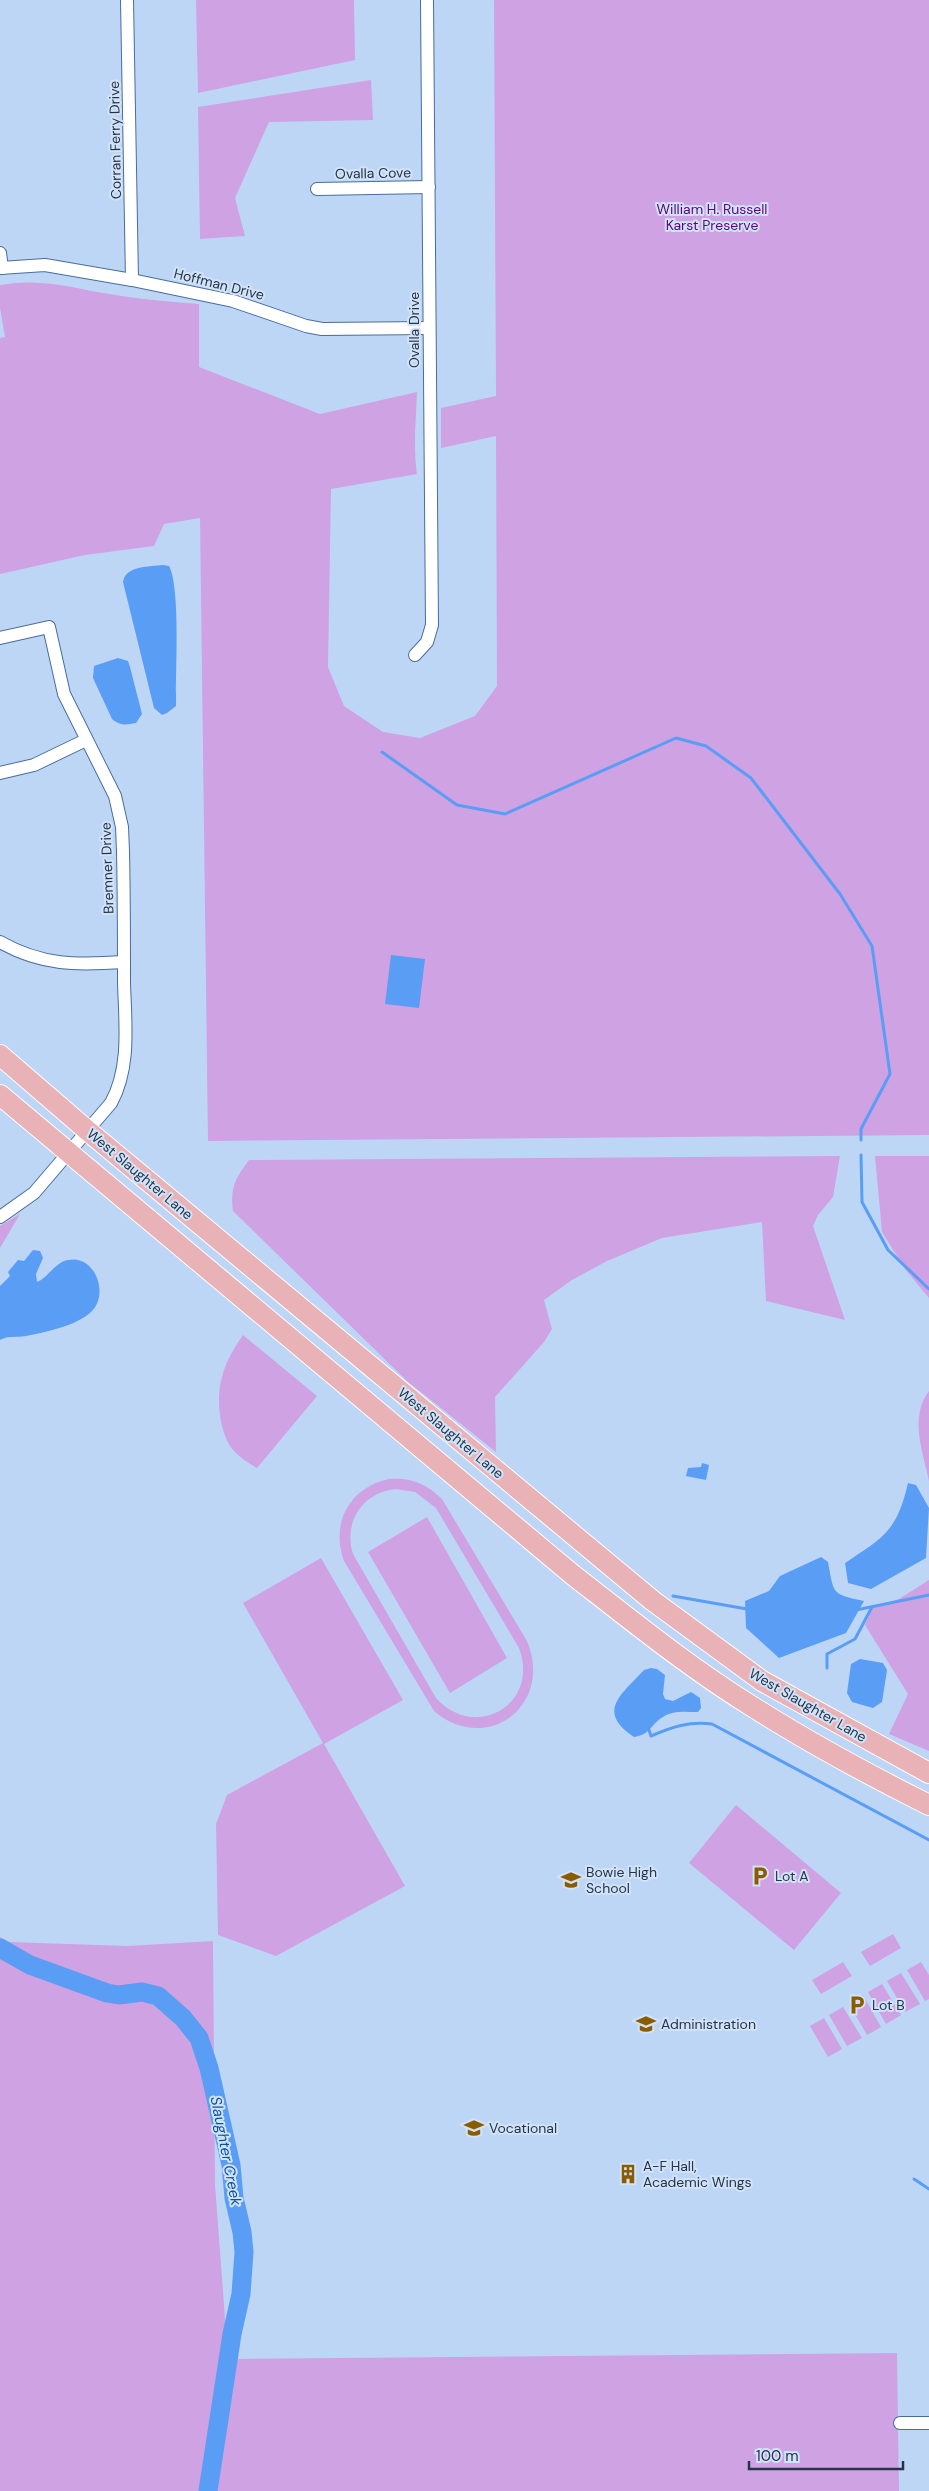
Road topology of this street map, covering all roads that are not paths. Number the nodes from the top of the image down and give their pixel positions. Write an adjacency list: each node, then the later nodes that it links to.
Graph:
1 (127, 0): 7 (street, Corran Ferry Drive)
2 (427, 0): 3 (street, Ovalla Drive)
3 (428, 187): 4 (street, Ovalla Cove); 8 (street, Ovalla Drive)
4 (317, 188)
5 (0, 253): 6 (street)
6 (1, 268): 7 (street, Hoffman Drive)
7 (132, 280): 8 (street, Hoffman Drive)
8 (429, 328): 10 (street, Ovalla Drive)
9 (0, 638): 11 (street, Bremner Drive)
10 (415, 655)
11 (86, 740): 12 (street); 14 (street, Bremner Drive)
12 (0, 773)
13 (0, 942): 14 (street)
14 (124, 962): 17 (street, Bremner Drive)
15 (0, 1055): 17 (main road, West Slaughter Lane)
16 (0, 1095): 18 (main road, West Slaughter Lane)
17 (88, 1131): 18 (street, Bremner Drive); 20 (main road, West Slaughter Lane)
18 (70, 1153): 19 (street, Bremner Drive); 21 (main road, West Slaughter Lane)
19 (0, 1217)
20 (653, 1601): 21 (main road); 22 (main road, West Slaughter Lane)
21 (636, 1623): 23 (main road, West Slaughter Lane)
22 (929, 1773)
23 (929, 1806)
24 (900, 2423): 25 (street)
25 (929, 2423)

